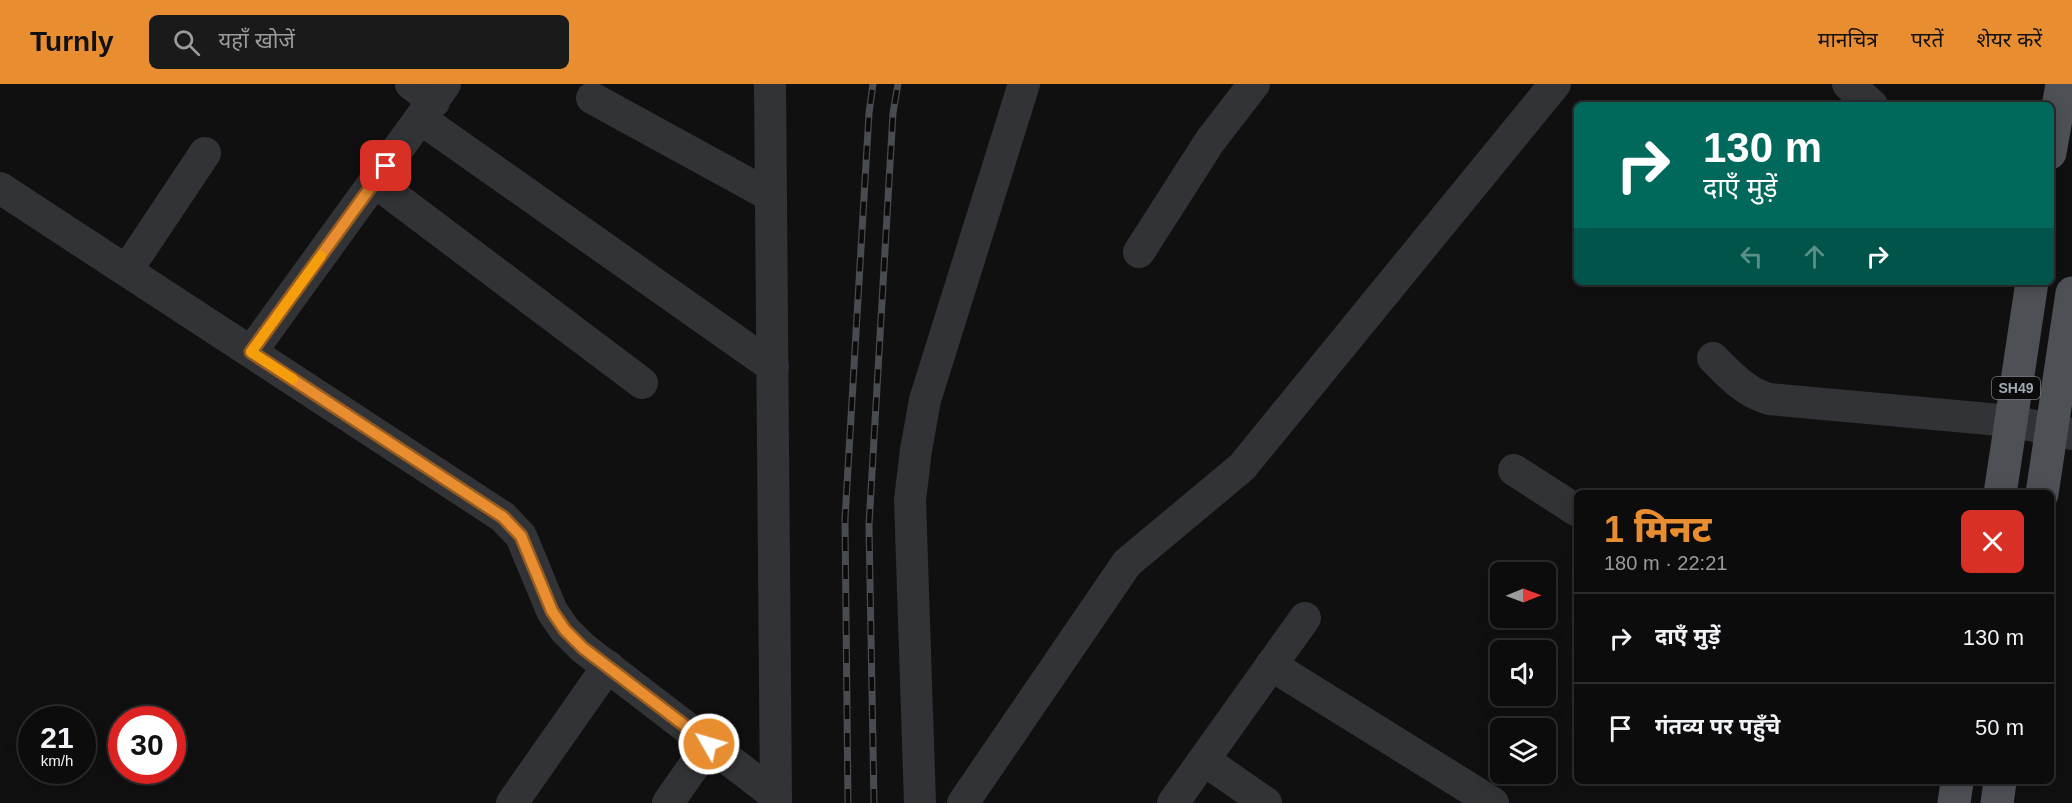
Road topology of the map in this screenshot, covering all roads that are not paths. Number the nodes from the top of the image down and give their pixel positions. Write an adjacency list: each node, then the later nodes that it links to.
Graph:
1 (770, 84): 15 (street)
2 (1024, 84): 40 (street)
3 (1254, 84): 16 (street)
4 (1555, 84): 41 (street)
5 (1848, 84): 10 (street)
6 (2061, 84): 7 (street); 11 (main road)
7 (2072, 89)
8 (428, 97): 13 (street); 22 (street)
9 (592, 98): 15 (street)
10 (1869, 102)
11 (2054, 128)
12 (205, 153): 17 (street)
13 (375, 182): 20 (street); 23 (street)
14 (0, 188): 17 (street)
15 (771, 196): 22 (street)
16 (1139, 252)
17 (127, 270): 20 (street)
18 (2032, 285): 24 (main road, SH49)
19 (2072, 293): 25 (main road, SH49)
20 (251, 352): 32 (street)
21 (1713, 358): 24 (street)
22 (773, 368): 37 (street)
23 (642, 383)
24 (2011, 421): 25 (street); 27 (main road, SH49)
25 (2062, 432): 28 (main road, SH49)
26 (1514, 470): 29 (street)
27 (2001, 490)
28 (2043, 490)
29 (1574, 509)
30 (1305, 618): 31 (street)
31 (1271, 665): 34 (street); 44 (street)
32 (608, 666): 33 (street); 38 (street)
33 (709, 744): 37 (street); 39 (street)
34 (1204, 760): 42 (street); 43 (street)
35 (1957, 784): 45 (main road)
36 (2000, 784): 46 (main road)
37 (776, 800)
38 (512, 803)
39 (668, 803)
40 (920, 803)
41 (963, 803)
42 (1173, 803)
43 (1266, 803)
44 (1493, 803)
45 (1954, 803)
46 (1997, 803)

